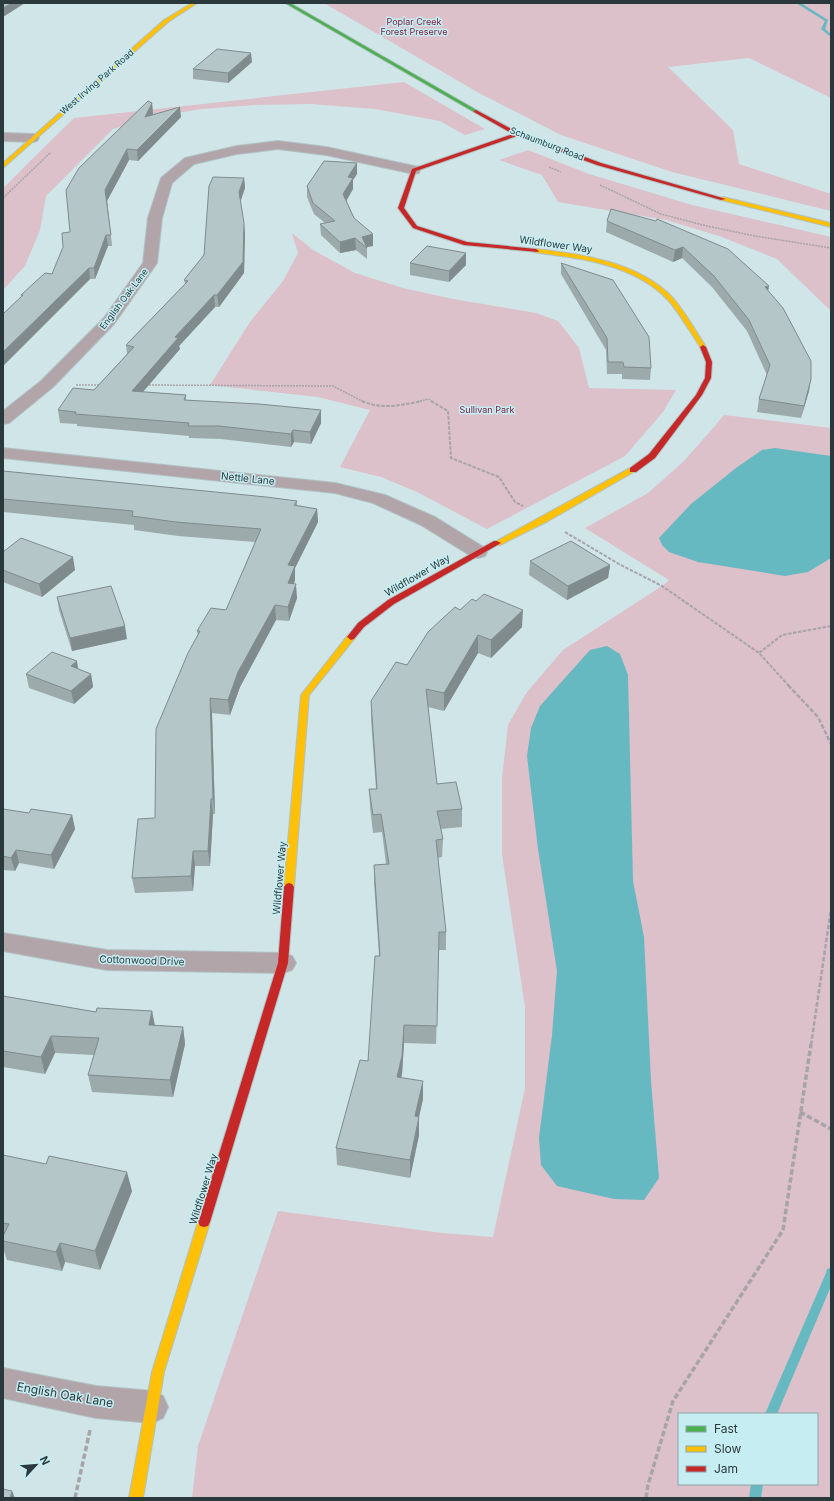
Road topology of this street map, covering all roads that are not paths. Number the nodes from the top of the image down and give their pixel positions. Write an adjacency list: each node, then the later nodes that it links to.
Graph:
1 (195, 3): 5 (street, West Irving Park Road)
2 (288, 3): 3 (street, Schaumburg Road)
3 (517, 134): 7 (street); 8 (street, Schaumburg Road)
4 (3, 137): 5 (street)
5 (33, 138): 6 (street, West Irving Park Road)
6 (3, 166)
7 (414, 170): 9 (street, English Oak Lane); 11 (street, Wildflower Way)
8 (831, 225)
9 (3, 419)
10 (3, 453): 11 (street, Nettle Lane)
11 (478, 552): 13 (street, Wildflower Way)
12 (3, 942): 13 (street, Cottonwood Drive)
13 (283, 963): 15 (street, Wildflower Way)
14 (3, 1384): 15 (street, English Oak Lane)
15 (152, 1407): 16 (street, Wildflower Way)
16 (136, 1498)

